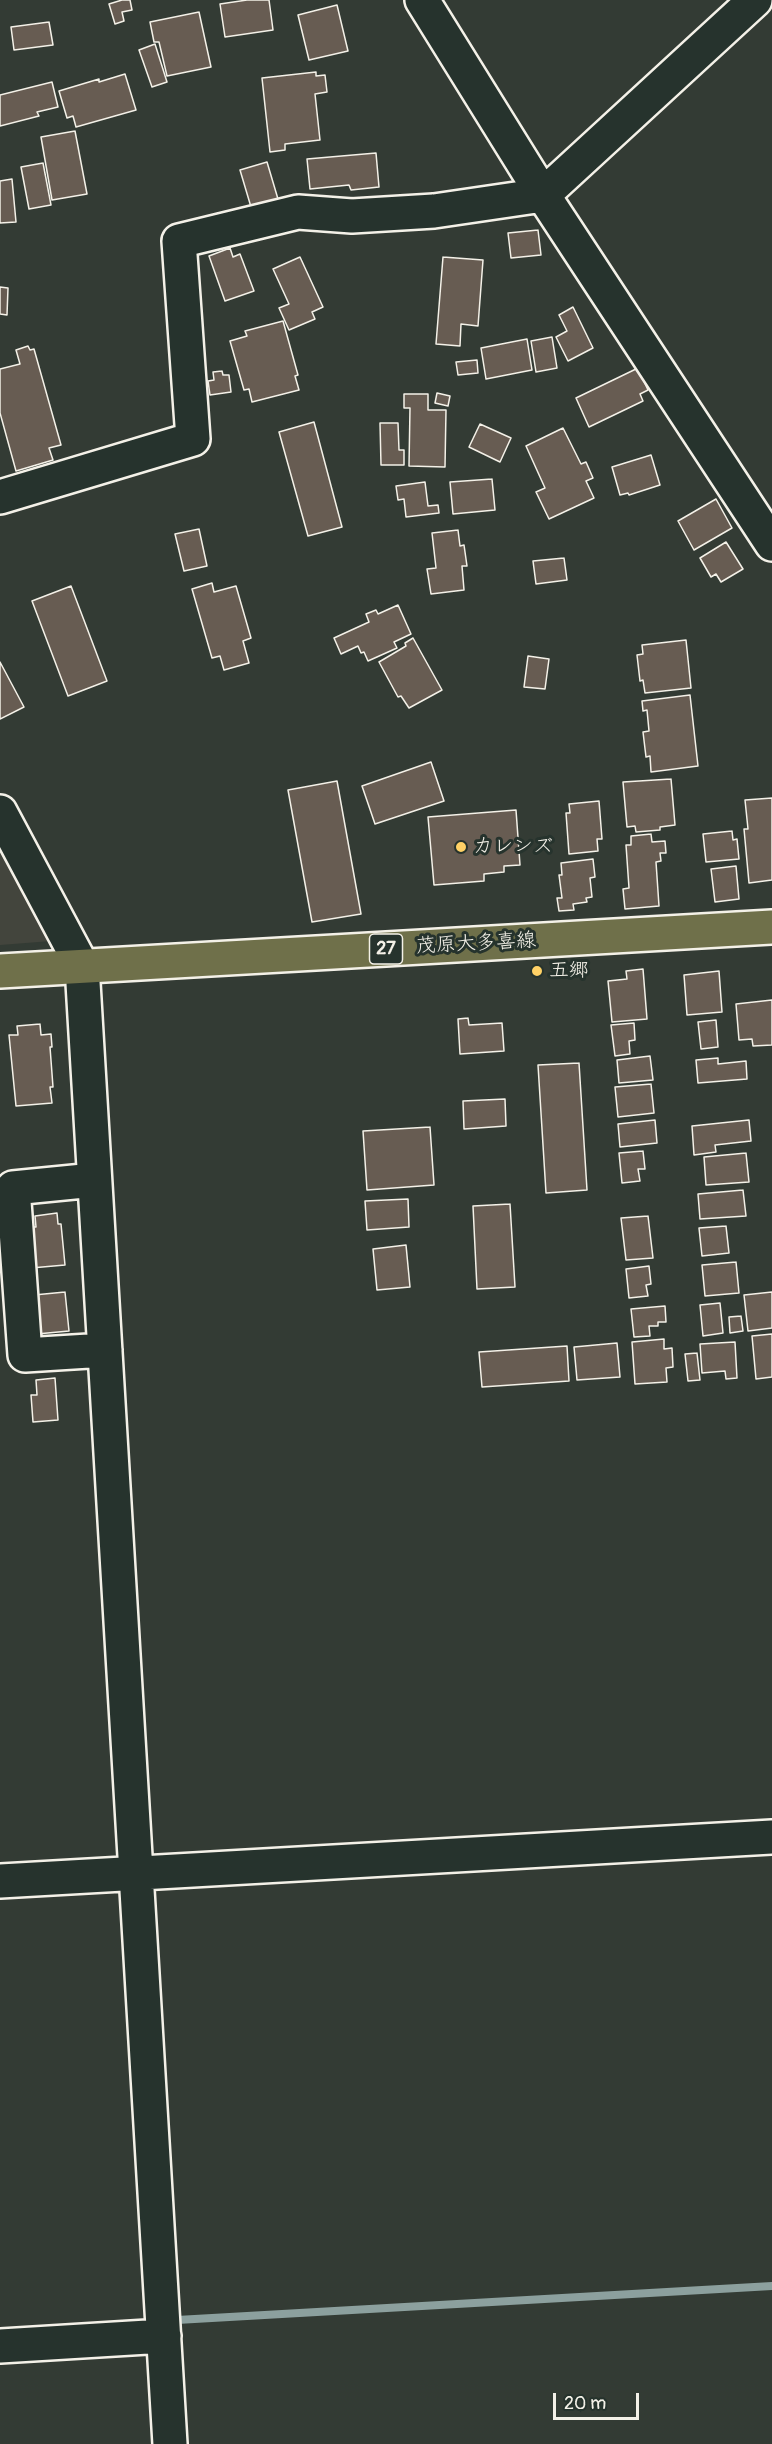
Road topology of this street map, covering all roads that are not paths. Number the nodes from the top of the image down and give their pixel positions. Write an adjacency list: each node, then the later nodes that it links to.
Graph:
1 (422, 0): 3 (street)
2 (755, 0): 3 (street)
3 (543, 195): 4 (street); 5 (street)
4 (0, 497)
5 (772, 544)
6 (0, 812): 8 (street)
7 (772, 927): 8 (main road, 茂原大多喜線 / 27)
8 (82, 966): 9 (main road, 茂原大多喜線 / 27); 10 (street)
9 (0, 971)
10 (94, 1180): 11 (street); 11 (street)
11 (105, 1350): 13 (street)
12 (772, 1837): 13 (street)
13 (136, 1873): 14 (street); 15 (street)
14 (0, 1881)
15 (164, 2336): 16 (street); 17 (street)
16 (0, 2346)
17 (170, 2444)

